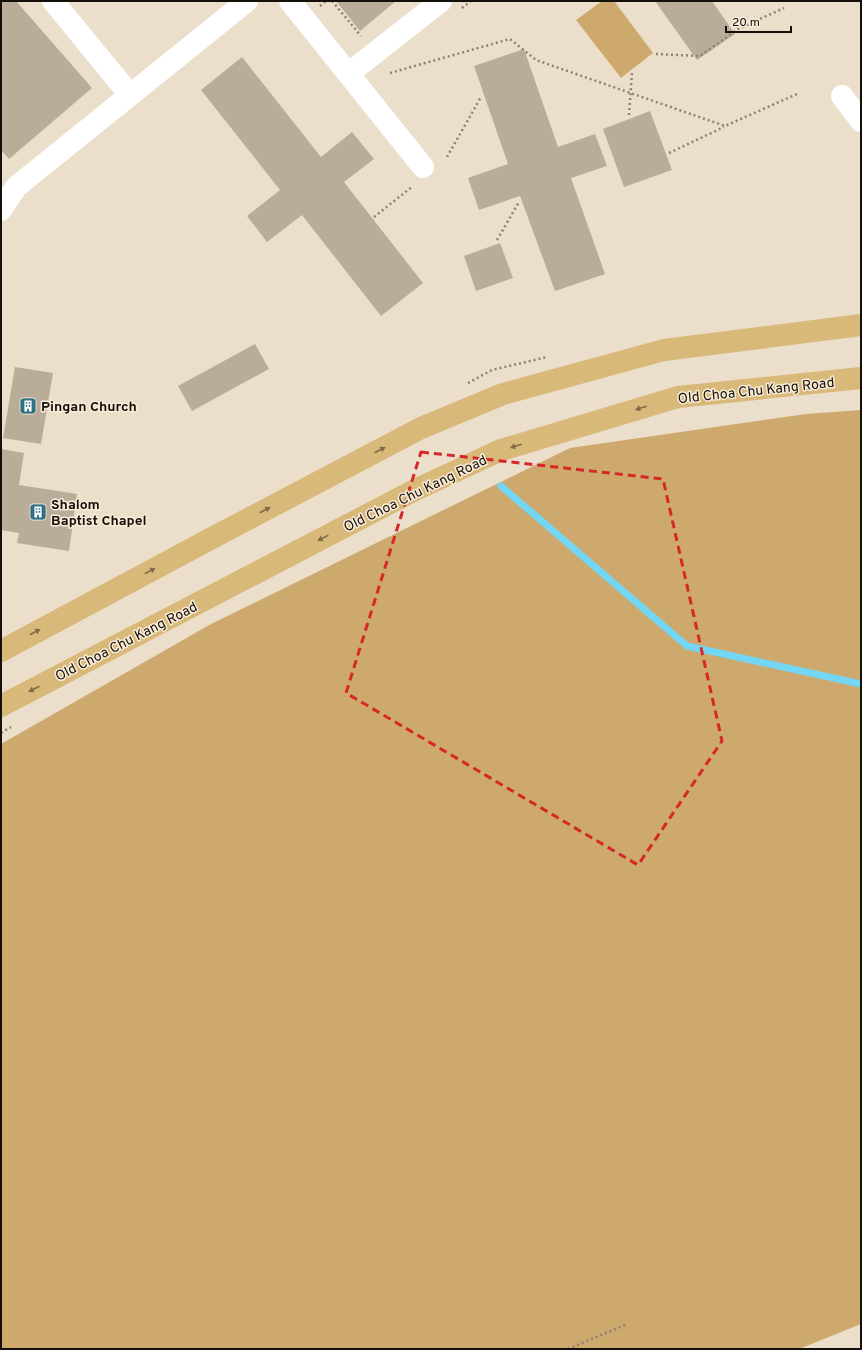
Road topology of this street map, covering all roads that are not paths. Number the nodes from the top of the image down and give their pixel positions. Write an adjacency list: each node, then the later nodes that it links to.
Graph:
1 (53, 1): 6 (lane)
2 (247, 1): 6 (lane)
3 (290, 1): 5 (lane)
4 (441, 1): 5 (lane)
5 (348, 74): 9 (lane)
6 (130, 95): 10 (lane)
7 (842, 96): 8 (lane)
8 (861, 121)
9 (420, 175)
10 (1, 210)
11 (861, 326): 13 (main road, one-way to 11)
12 (861, 378): 14 (main road, Old Choa Chu Kang Road, one-way to 14)
13 (1, 651)
14 (1, 706)

